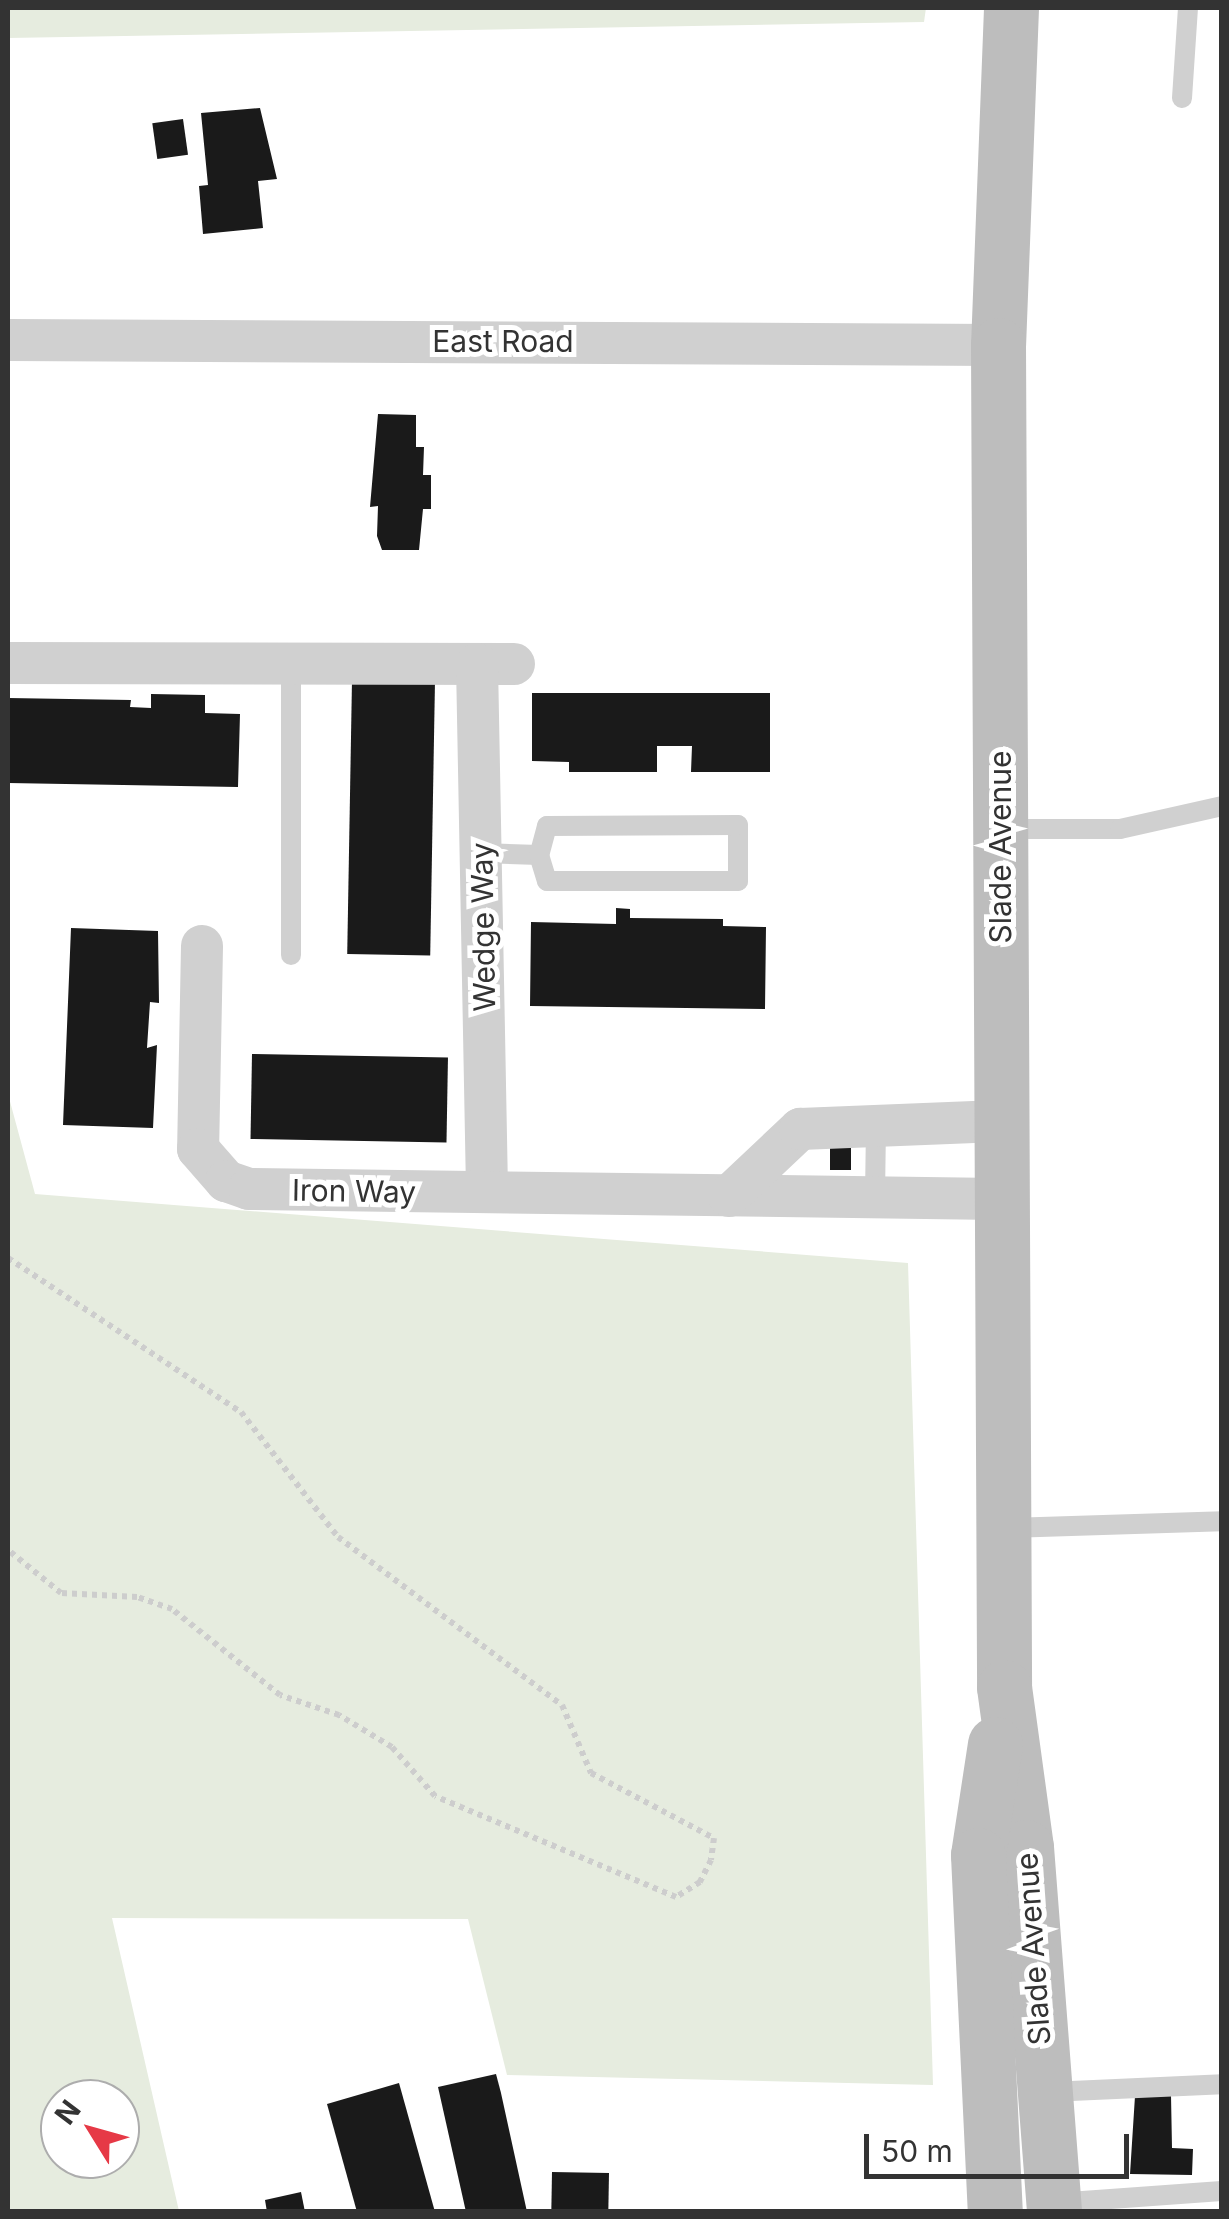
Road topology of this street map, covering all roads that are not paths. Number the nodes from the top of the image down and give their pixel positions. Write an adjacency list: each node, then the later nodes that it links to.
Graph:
1 (1010, 8): 5 (main road, Slade Avenue)
2 (1188, 8): 3 (lane)
3 (1182, 98)
4 (8, 340): 5 (street, East Road)
5 (998, 345): 9 (main road, Slade Avenue)
6 (291, 660): 7 (street, Wedge Way); 10 (street, Wedge Way); 13 (lane)
7 (8, 663)
8 (1222, 806): 9 (lane)
9 (1000, 829): 14 (main road, Slade Avenue)
10 (482, 852): 11 (lane); 16 (street, Wedge Way)
11 (540, 855): 11 (lane)
12 (202, 946): 16 (street, Iron Way)
13 (291, 955)
14 (999, 1122): 15 (street); 19 (main road, Slade Avenue)
15 (876, 1125): 17 (street); 18 (lane)
16 (487, 1190): 17 (street, Iron Way)
17 (729, 1196): 18 (street, Iron Way)
18 (875, 1197): 19 (street, Iron Way)
19 (998, 1198): 21 (main road, Slade Avenue)
20 (1220, 1525): 21 (lane)
21 (1003, 1528): 22 (main road, Slade Avenue)
22 (1004, 1687): 24 (main road, Slade Avenue); 27 (main road, Slade Avenue)
23 (1222, 2084): 24 (lane)
24 (1045, 2092): 26 (main road, Slade Avenue)
25 (1222, 2191): 26 (lane)
26 (1054, 2208)
27 (995, 2212)

